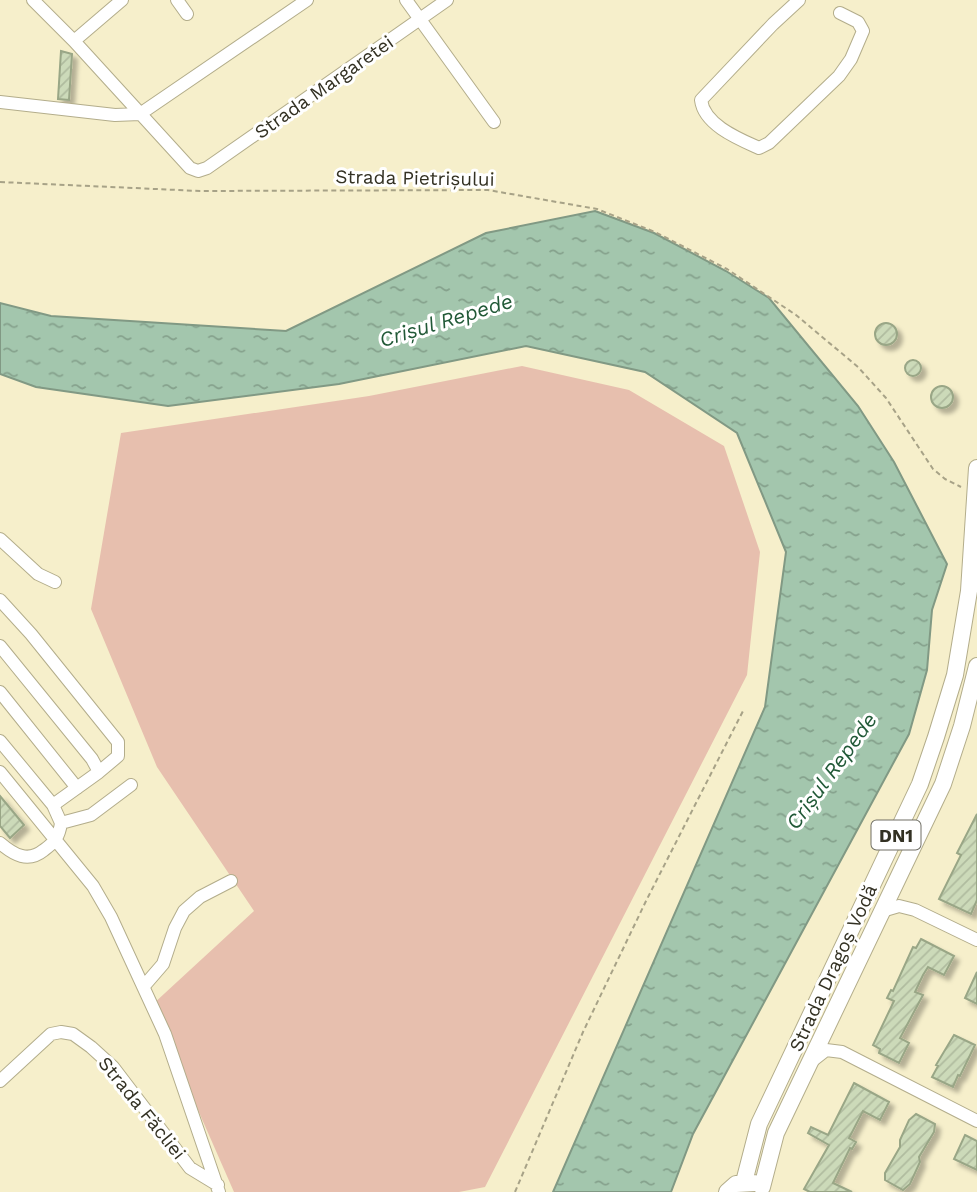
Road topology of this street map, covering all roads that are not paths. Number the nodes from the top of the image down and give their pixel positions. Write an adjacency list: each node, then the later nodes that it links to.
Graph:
1 (33, 0): 11 (street)
2 (122, 0): 11 (street)
3 (177, 0): 9 (street)
4 (307, 0): 13 (street)
5 (405, 0): 10 (street)
6 (447, 0): 10 (street, Strada Margaretei)
7 (799, 0): 8 (street)
8 (840, 13)
9 (187, 14)
10 (420, 20): 13 (street, Strada Margaretei); 14 (street)
11 (74, 41): 13 (street)
12 (0, 102): 13 (street)
13 (140, 114)
14 (494, 122)
15 (977, 468): 42 (main road, Strada Dragoș Vodă / DN1)
16 (0, 539): 17 (street)
17 (55, 582)
18 (0, 600): 24 (street)
19 (0, 646): 24 (street)
20 (977, 666): 32 (main road, Strada Dragoș Vodă / DN1)
21 (0, 692): 26 (street)
22 (0, 741): 27 (street)
23 (0, 772): 29 (street, Strada Făcliei)
24 (99, 772): 26 (street)
25 (131, 785): 28 (street)
26 (78, 788): 27 (street)
27 (53, 806): 28 (street)
28 (61, 823): 29 (street)
29 (56, 841): 30 (street); 36 (street, Strada Făcliei)
30 (0, 843)
31 (232, 881): 36 (street)
32 (895, 885): 33 (street); 34 (main road, Strada Dragoș Vodă / DN1)
33 (915, 910): 34 (street); 35 (street)
34 (882, 911): 37 (main road, Strada Dragoș Vodă / DN1)
35 (977, 940)
36 (144, 986): 43 (street, Strada Făcliei)
37 (828, 1025): 38 (street); 39 (main road, Strada Dragoș Vodă / DN1)
38 (842, 1052): 39 (street); 41 (street)
39 (810, 1063): 44 (main road, Strada Dragoș Vodă / DN1)
40 (0, 1081): 43 (street, Strada Făcliei)
41 (977, 1121)
42 (744, 1182): 44 (main road, Strada Dragoș Vodă / DN1); 45 (main road)
43 (218, 1189)
44 (765, 1189)
45 (727, 1192)

